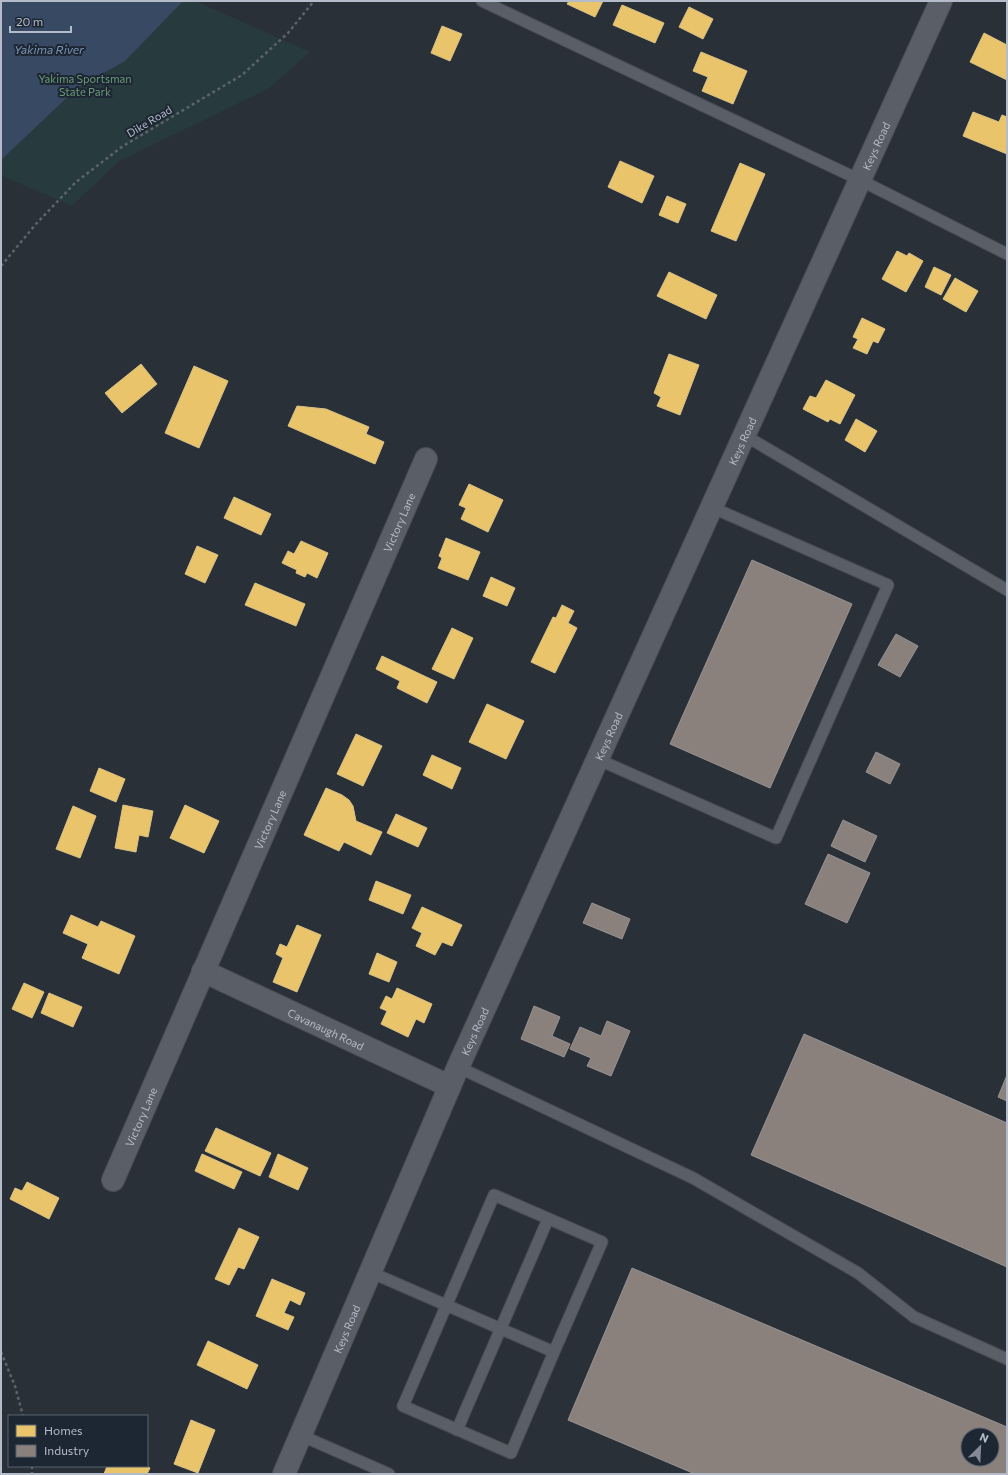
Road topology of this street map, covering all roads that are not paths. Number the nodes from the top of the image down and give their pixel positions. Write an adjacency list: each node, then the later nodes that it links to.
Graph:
1 (482, 1): 3 (lane)
2 (941, 1): 3 (street, Keys Road)
3 (860, 180): 4 (lane); 5 (street, Keys Road)
4 (1007, 254)
5 (744, 435): 7 (street, Keys Road); 8 (lane)
6 (426, 459): 10 (street, Victory Lane)
7 (712, 507): 9 (street, Keys Road); 9 (lane)
8 (1007, 590)
9 (597, 759): 11 (street, Keys Road)
10 (203, 971): 11 (street, Cavanaugh Road); 12 (street, Victory Lane)
11 (454, 1076): 14 (street, Keys Road); 18 (lane)
12 (113, 1180)
13 (548, 1219): 15 (lane); 16 (lane); 17 (lane)
14 (370, 1272): 15 (lane); 20 (street, Keys Road)
15 (447, 1305): 16 (lane); 19 (lane)
16 (500, 1329): 17 (lane); 19 (lane)
17 (554, 1352): 19 (lane)
18 (1007, 1359)
19 (457, 1430)
20 (300, 1436): 21 (street, Keys Road); 22 (lane)
21 (284, 1474)
22 (389, 1474)

